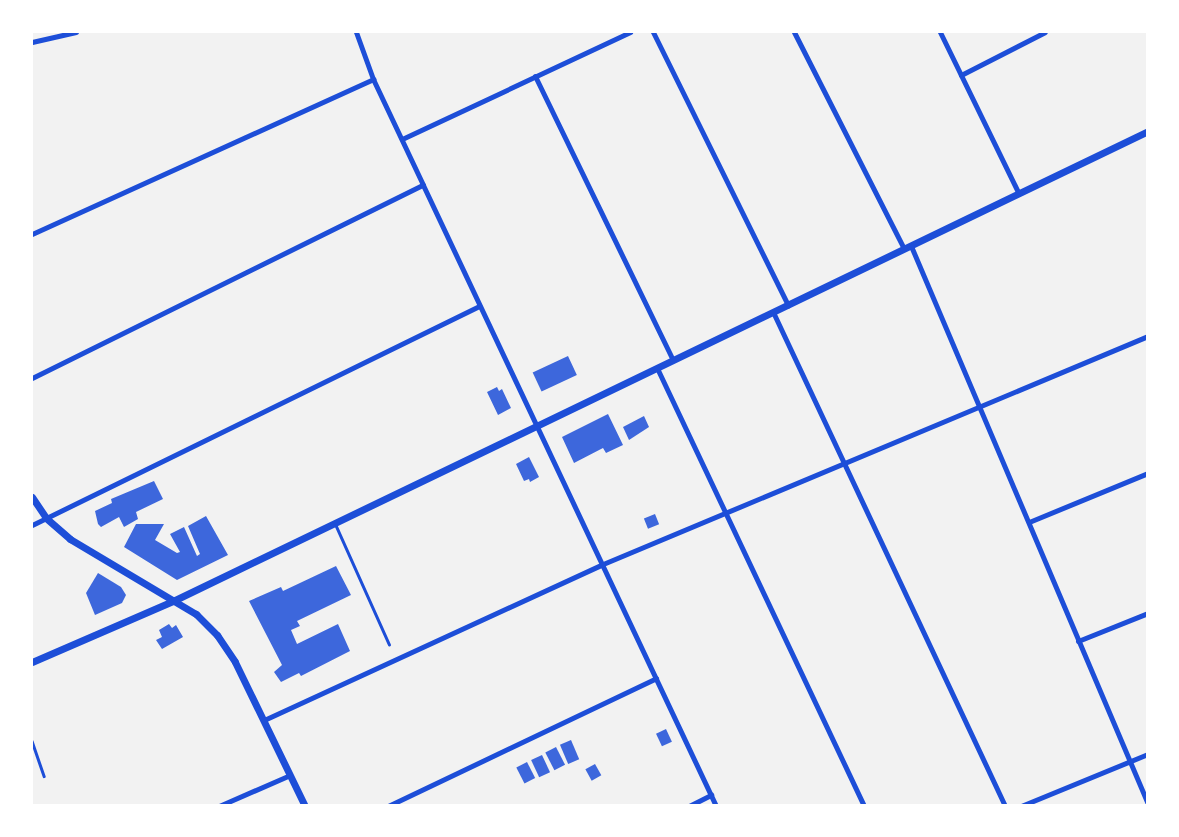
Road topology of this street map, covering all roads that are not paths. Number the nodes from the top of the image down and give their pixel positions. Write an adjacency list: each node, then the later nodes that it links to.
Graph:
1 (76, 32): 8 (street)
2 (356, 32): 11 (street)
3 (630, 32): 10 (street)
4 (653, 32): 18 (street)
5 (794, 32): 17 (street)
6 (940, 32): 9 (street)
7 (1045, 32): 9 (street)
8 (32, 42)
9 (961, 75): 15 (street)
10 (535, 76): 13 (street); 22 (street)
11 (373, 79): 13 (street); 16 (street)
12 (1147, 131): 15 (street)
13 (402, 139): 14 (street)
14 (422, 186): 19 (street); 24 (street)
15 (1019, 194): 17 (street)
16 (32, 234)
17 (908, 248): 18 (street); 25 (street)
18 (788, 305): 20 (street)
19 (479, 306): 26 (street); 31 (street)
20 (774, 312): 22 (street); 27 (street)
21 (1147, 336): 25 (street)
22 (673, 360): 23 (street)
23 (657, 368): 26 (street); 30 (street)
24 (32, 378)
25 (979, 406): 27 (street); 32 (street)
26 (538, 425): 33 (street); 35 (street)
27 (845, 462): 30 (street); 56 (street)
28 (1147, 473): 32 (street)
29 (32, 498): 31 (street)
30 (724, 512): 35 (street); 55 (street)
31 (46, 518): 34 (street); 36 (street)
32 (1029, 522): 38 (street)
33 (335, 523): 36 (street); 39 (lane)
34 (32, 524)
35 (603, 564): 41 (street); 42 (street)
36 (175, 600): 40 (street); 42 (street)
37 (1147, 614): 38 (street)
38 (1078, 641): 45 (street)
39 (388, 644)
40 (32, 662)
41 (656, 678): 48 (street); 52 (street)
42 (264, 720): 46 (street)
43 (32, 741): 47 (lane)
44 (1147, 754): 45 (street)
45 (1130, 761): 49 (street); 57 (street)
46 (290, 775): 50 (street); 51 (street)
47 (44, 776)
48 (711, 795): 53 (street); 54 (street)
49 (1147, 804)
50 (219, 806)
51 (305, 806)
52 (388, 806)
53 (689, 806)
54 (716, 806)
55 (864, 806)
56 (1005, 806)
57 (1021, 806)

